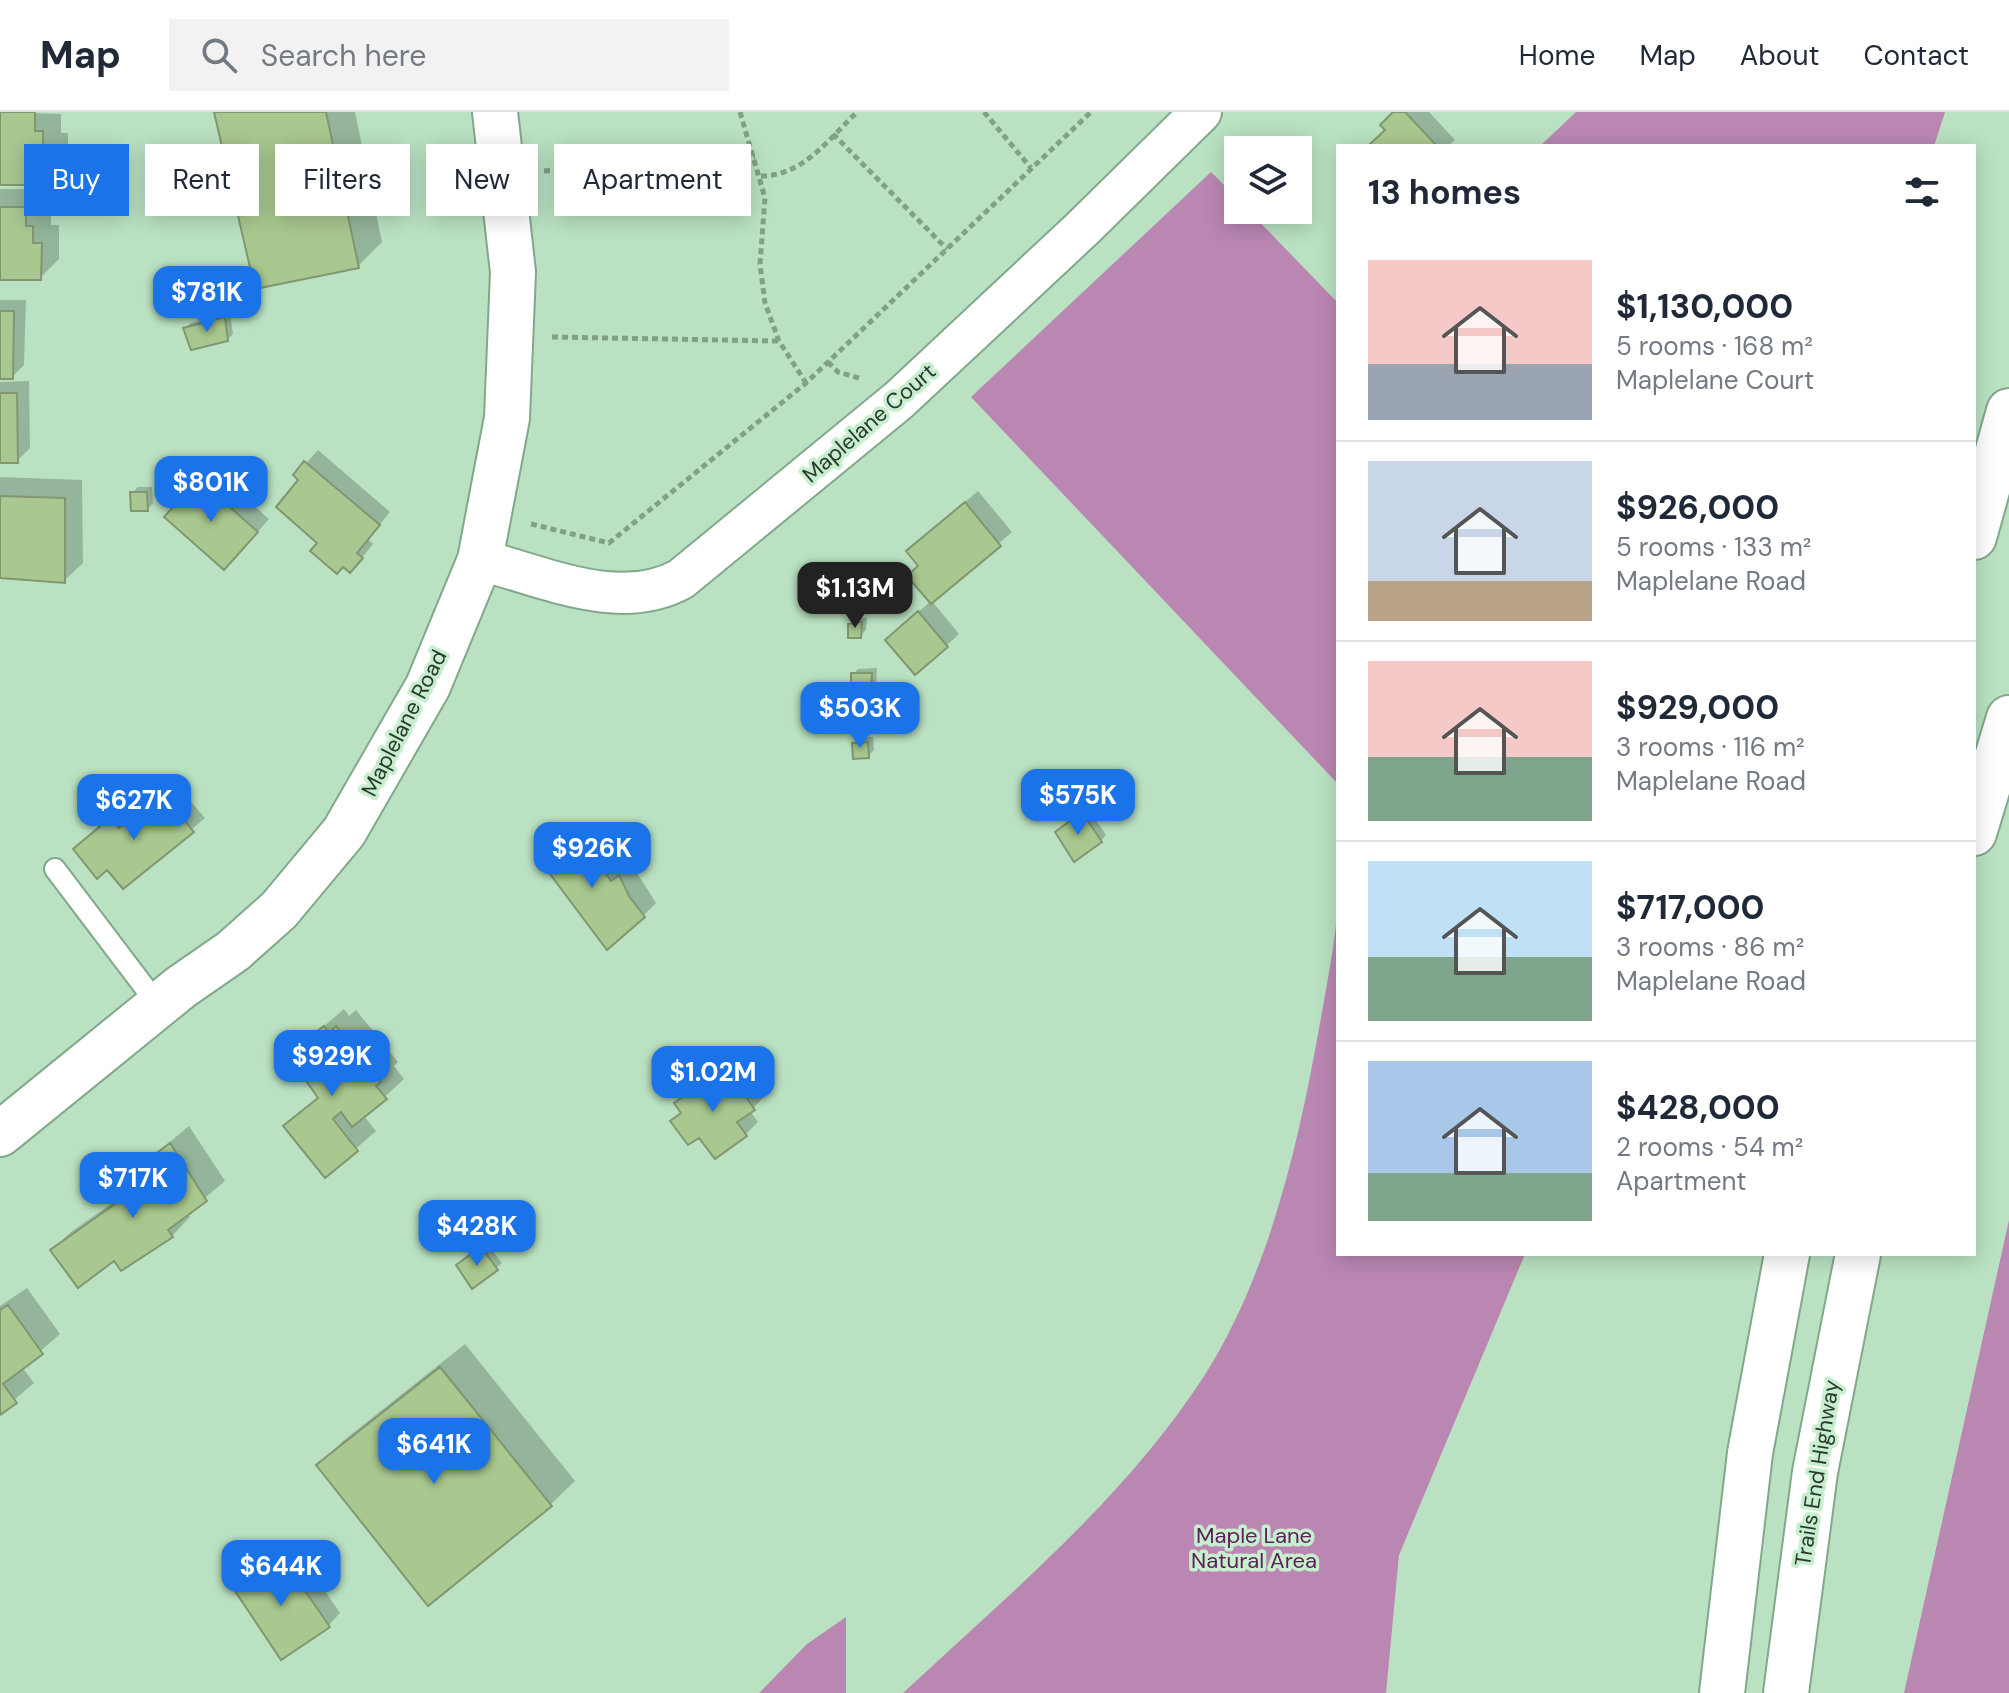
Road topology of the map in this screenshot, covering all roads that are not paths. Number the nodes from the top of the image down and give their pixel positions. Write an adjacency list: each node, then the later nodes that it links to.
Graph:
1 (495, 112): 5 (main road, Maplelane Road)
2 (1201, 112): 5 (street, Maplelane Court)
3 (2009, 411): 4 (main road)
4 (1976, 530)
5 (480, 560): 9 (main road, Maplelane Road)
6 (2009, 718): 7 (main road)
7 (1976, 826)
8 (55, 869): 9 (lane)
9 (158, 1005): 10 (main road, Maplelane Road)
10 (0, 1134)
11 (1787, 1256): 13 (main road)
12 (1858, 1256): 14 (main road, Trails End Highway)
13 (1722, 1693)
14 (1786, 1693)

